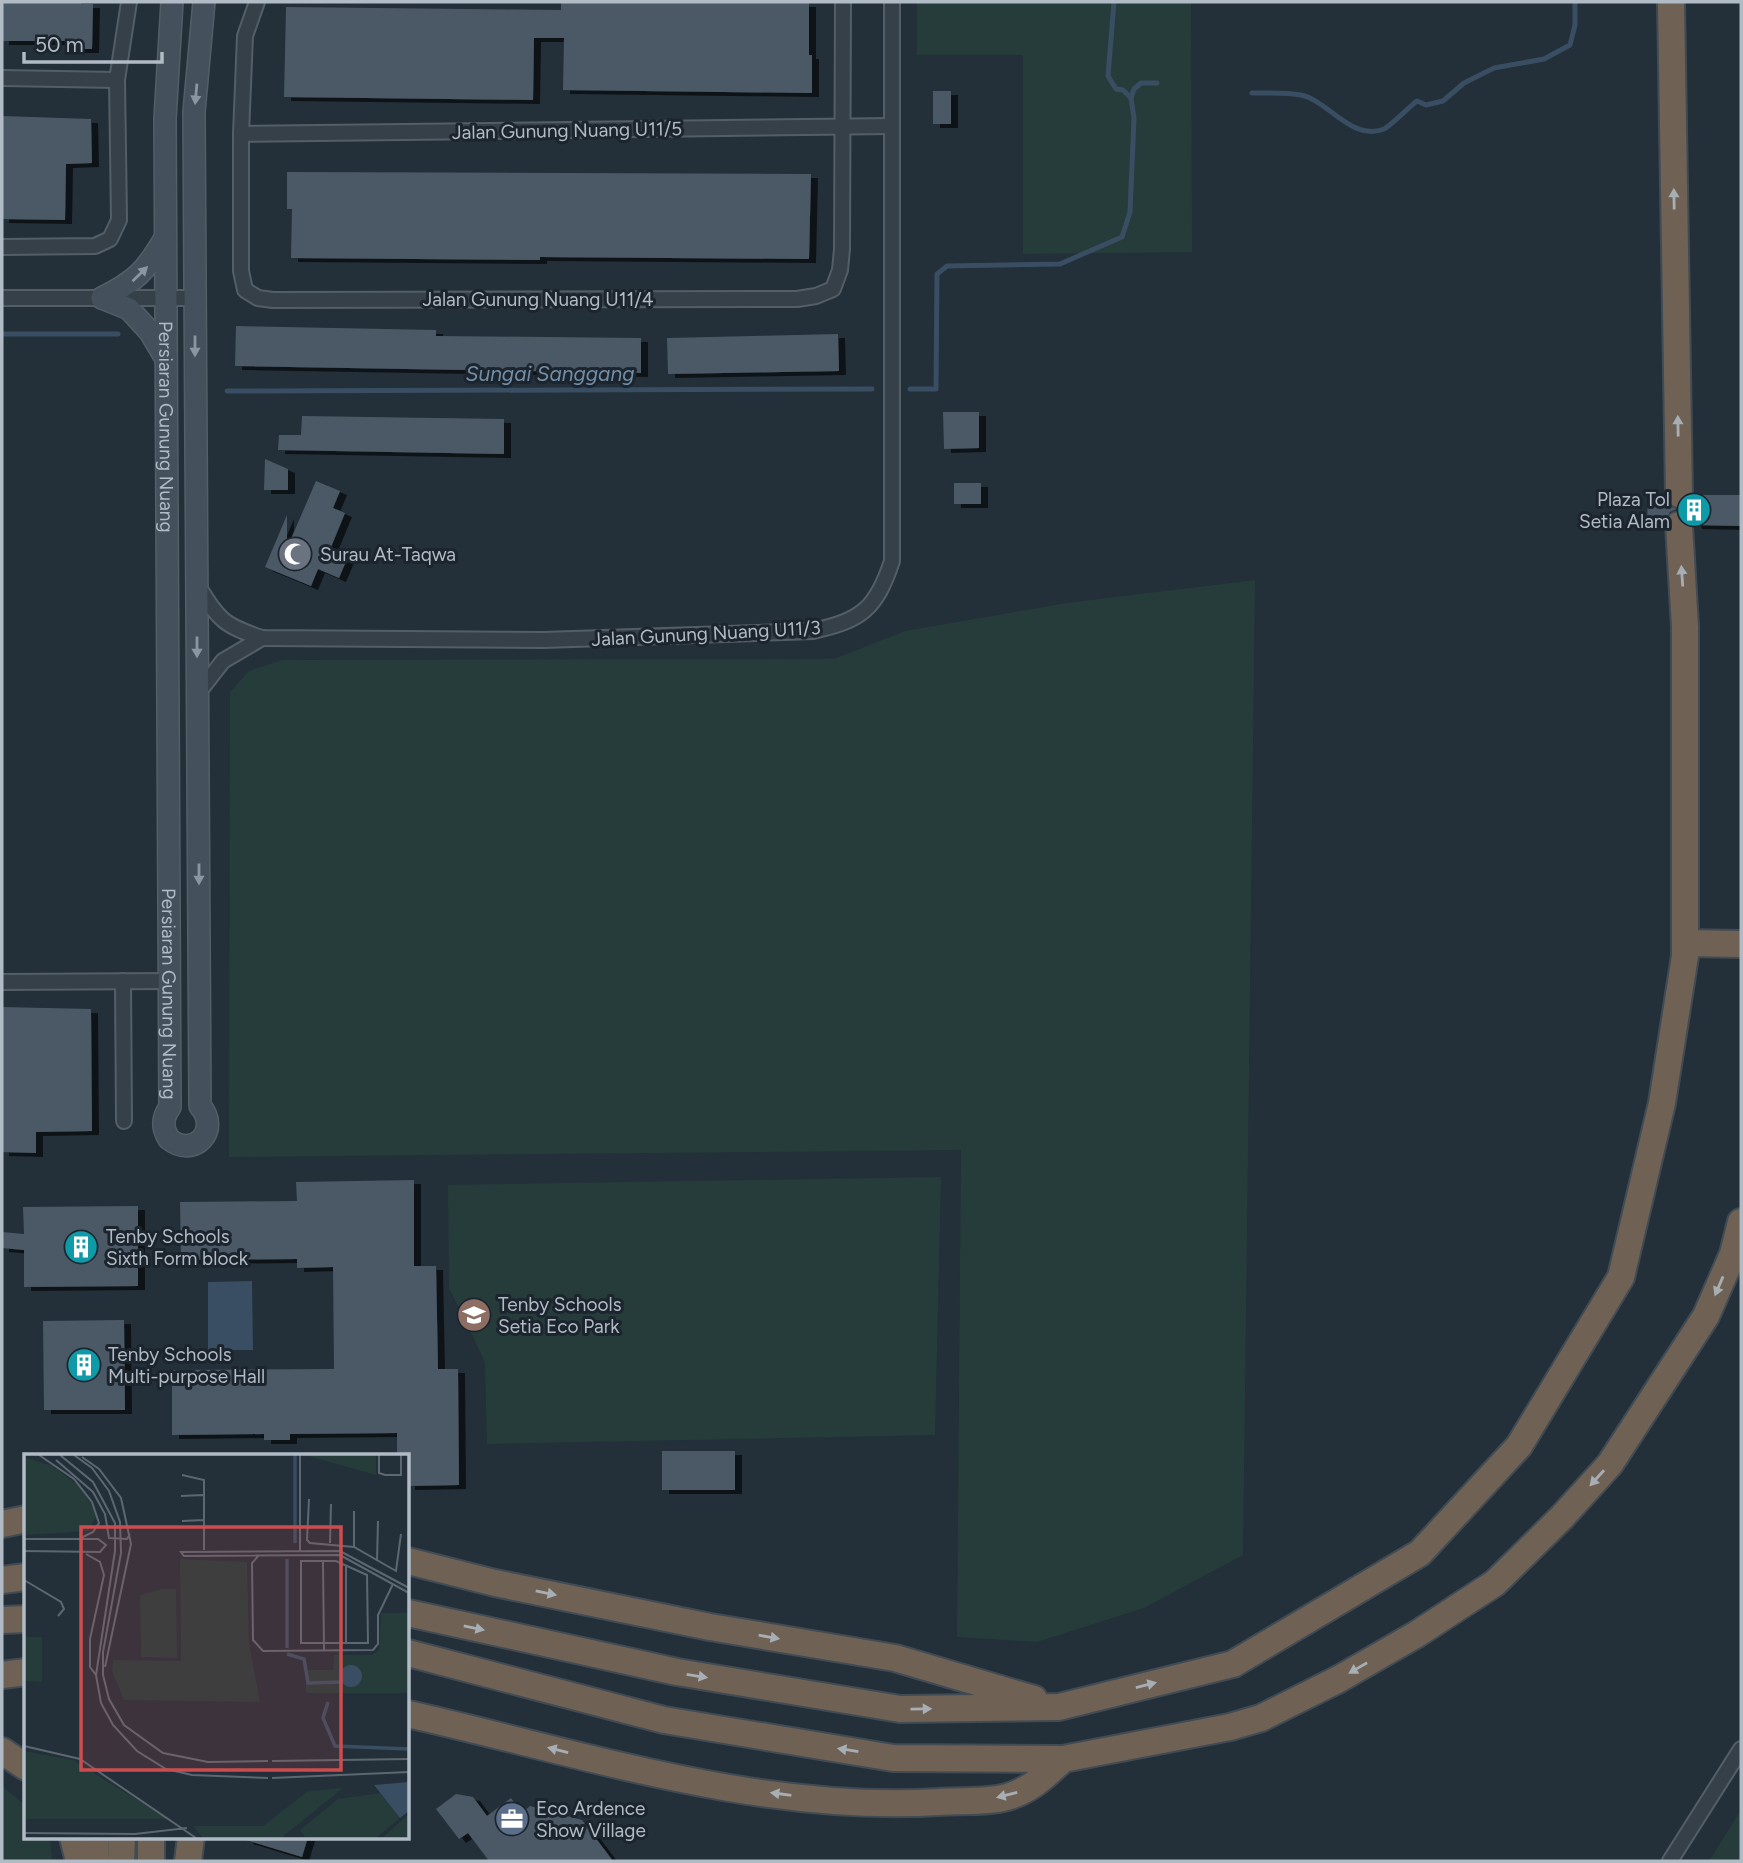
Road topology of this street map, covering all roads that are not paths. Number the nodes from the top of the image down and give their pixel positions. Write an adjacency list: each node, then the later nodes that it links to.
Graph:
1 (129, 2): 9 (street)
2 (172, 2): 13 (street, Persiaran Gunung Nuang)
3 (204, 2): 18 (street, Persiaran Gunung Nuang, one-way to 18)
4 (257, 2): 12 (street)
5 (843, 2): 10 (street)
6 (892, 2): 11 (street, Jalan Gunung Nuang U11/3)
7 (1671, 2): 20 (highway, one-way to 7)
8 (2, 78): 9 (street)
9 (117, 80): 14 (street)
10 (842, 126): 11 (street, Jalan Gunung Nuang U11/5); 12 (street, Jalan Gunung Nuang U11/5); 12 (street, Jalan Gunung Nuang U11/4)
11 (892, 126): 23 (street, Jalan Gunung Nuang U11/3)
12 (242, 134)
13 (166, 237): 16 (street, one-way to 13); 17 (street, Persiaran Gunung Nuang)
14 (2, 247)
15 (2, 298): 16 (street)
16 (102, 298): 17 (street); 19 (street)
17 (166, 298): 18 (street); 19 (street, Persiaran Gunung Nuang)
18 (195, 298): 22 (street, Persiaran Gunung Nuang, one-way to 22)
19 (167, 361): 28 (street, Persiaran Gunung Nuang)
20 (1679, 494)
21 (1679, 525): 25 (highway, one-way to 21)
22 (197, 583): 23 (street, Jalan Gunung Nuang U11/3); 24 (street, Persiaran Gunung Nuang, one-way to 24)
23 (262, 638): 24 (street)
24 (198, 693): 28 (street, Persiaran Gunung Nuang, one-way to 28)
25 (1685, 943): 26 (highway); 43 (highway, one-way to 25)
26 (1741, 944)
27 (123, 981): 28 (street); 29 (street); 30 (street)
28 (169, 981)
29 (2, 982)
30 (124, 1121)
31 (1741, 1222): 47 (highway, one-way to 47)
32 (24, 1519): 33 (highway)
33 (2, 1524)
34 (410, 1562): 43 (highway, one-way to 43)
35 (24, 1577): 36 (highway)
36 (2, 1580)
37 (410, 1613): 43 (highway, one-way to 43)
38 (24, 1619): 39 (highway)
39 (2, 1620)
40 (410, 1654): 47 (highway, one-way to 40)
41 (24, 1672): 42 (highway)
42 (2, 1675)
43 (1059, 1707)
44 (410, 1714): 47 (highway, one-way to 44)
45 (1741, 1749): 61 (street)
46 (2, 1751): 48 (highway)
47 (1063, 1759)
48 (24, 1766)
49 (74, 1839): 55 (highway)
50 (96, 1839): 56 (highway)
51 (122, 1839): 57 (highway)
52 (151, 1839): 58 (highway)
53 (174, 1839): 59 (highway)
54 (191, 1839): 60 (highway)
55 (79, 1861)
56 (95, 1861)
57 (121, 1861)
58 (150, 1861)
59 (175, 1861)
60 (187, 1861)
61 (1670, 1861)

